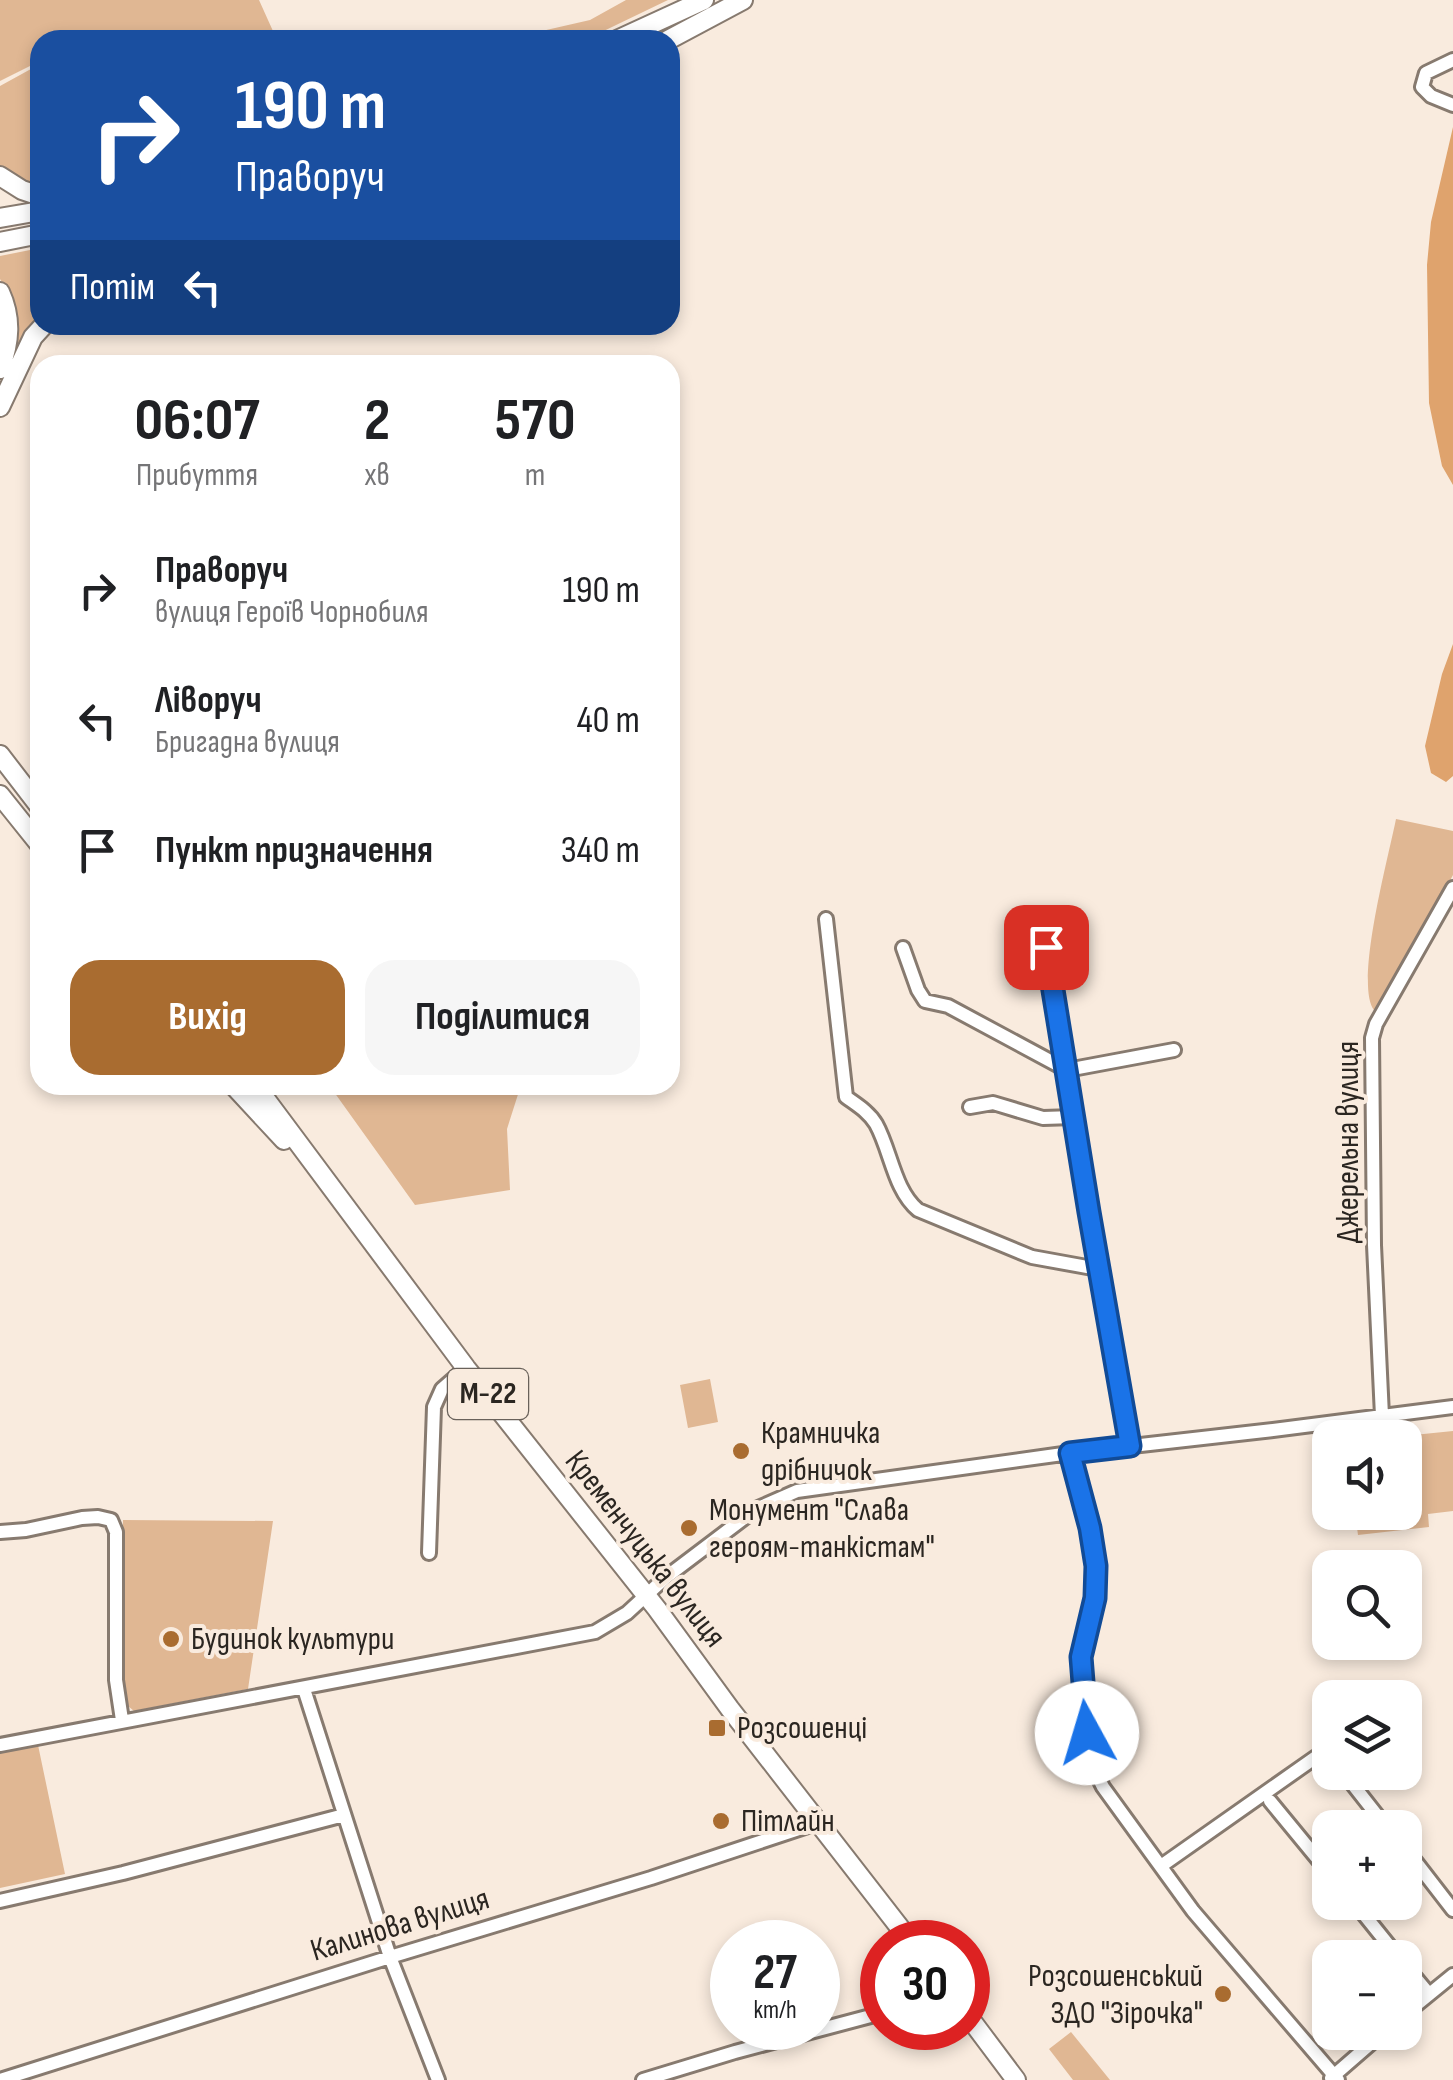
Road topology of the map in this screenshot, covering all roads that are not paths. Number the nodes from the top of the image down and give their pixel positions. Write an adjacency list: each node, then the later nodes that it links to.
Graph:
1 (704, 0): 3 (highway)
2 (743, 0): 4 (highway)
3 (640, 30)
4 (680, 34)
5 (1453, 60): 6 (street)
6 (1453, 104)
7 (0, 176): 8 (highway)
8 (30, 193)
9 (30, 213): 10 (highway)
10 (0, 218)
11 (30, 236): 12 (highway)
12 (0, 242)
13 (0, 292): 15 (highway)
14 (36, 335): 16 (highway)
15 (0, 368)
16 (0, 407)
17 (1, 756): 18 (highway)
18 (30, 794)
19 (0, 795): 20 (highway)
20 (30, 832)
21 (1453, 888): 35 (street, Джерельна вулиця)
22 (826, 919): 32 (street)
23 (1046, 947): 26 (street)
24 (903, 948): 26 (street)
25 (1174, 1050): 26 (street)
26 (1067, 1070): 30 (street)
27 (243, 1095): 31 (highway, М-22)
28 (262, 1095): 31 (highway, М-22)
29 (970, 1106): 30 (street)
30 (1074, 1117): 32 (street)
31 (333, 1192): 33 (highway, Кременчуцька вулиця / М-22)
32 (1098, 1269): 36 (street)
33 (466, 1368): 39 (street); 40 (highway, Кременчуцька вулиця / М-22)
34 (1453, 1407): 35 (street)
35 (1382, 1416): 36 (street)
36 (1130, 1446): 37 (street)
37 (1070, 1453): 40 (street); 51 (street)
38 (0, 1532): 42 (street)
39 (428, 1553)
40 (646, 1595): 41 (street); 49 (highway, Кременчуцька вулиця / М-22)
41 (304, 1688): 42 (street); 48 (street)
42 (122, 1720): 43 (street)
43 (0, 1745)
44 (1312, 1760): 51 (street)
45 (1358, 1790): 47 (street)
46 (1270, 1801): 50 (street)
47 (1374, 1810)
48 (344, 1815): 53 (street); 58 (street)
49 (816, 1822): 55 (highway, Кременчуцька вулиця / М-22); 58 (street, Калинова вулиця)
50 (1312, 1852)
51 (1160, 1866): 66 (street)
52 (1422, 1870): 54 (street)
53 (0, 1901)
54 (1453, 1910)
55 (894, 1920)
56 (1368, 1920): 57 (street)
57 (1385, 1940)
58 (390, 1957): 67 (street, Калинова вулиця); 68 (street)
59 (1453, 1975): 61 (street)
60 (1422, 1986): 61 (street)
61 (1429, 1994): 62 (street)
62 (1422, 2000)
63 (860, 2019): 69 (street)
64 (990, 2045): 70 (highway)
65 (1364, 2050): 66 (street)
66 (1334, 2078)
67 (0, 2080)
68 (438, 2080)
69 (643, 2080)
70 (1016, 2080)

